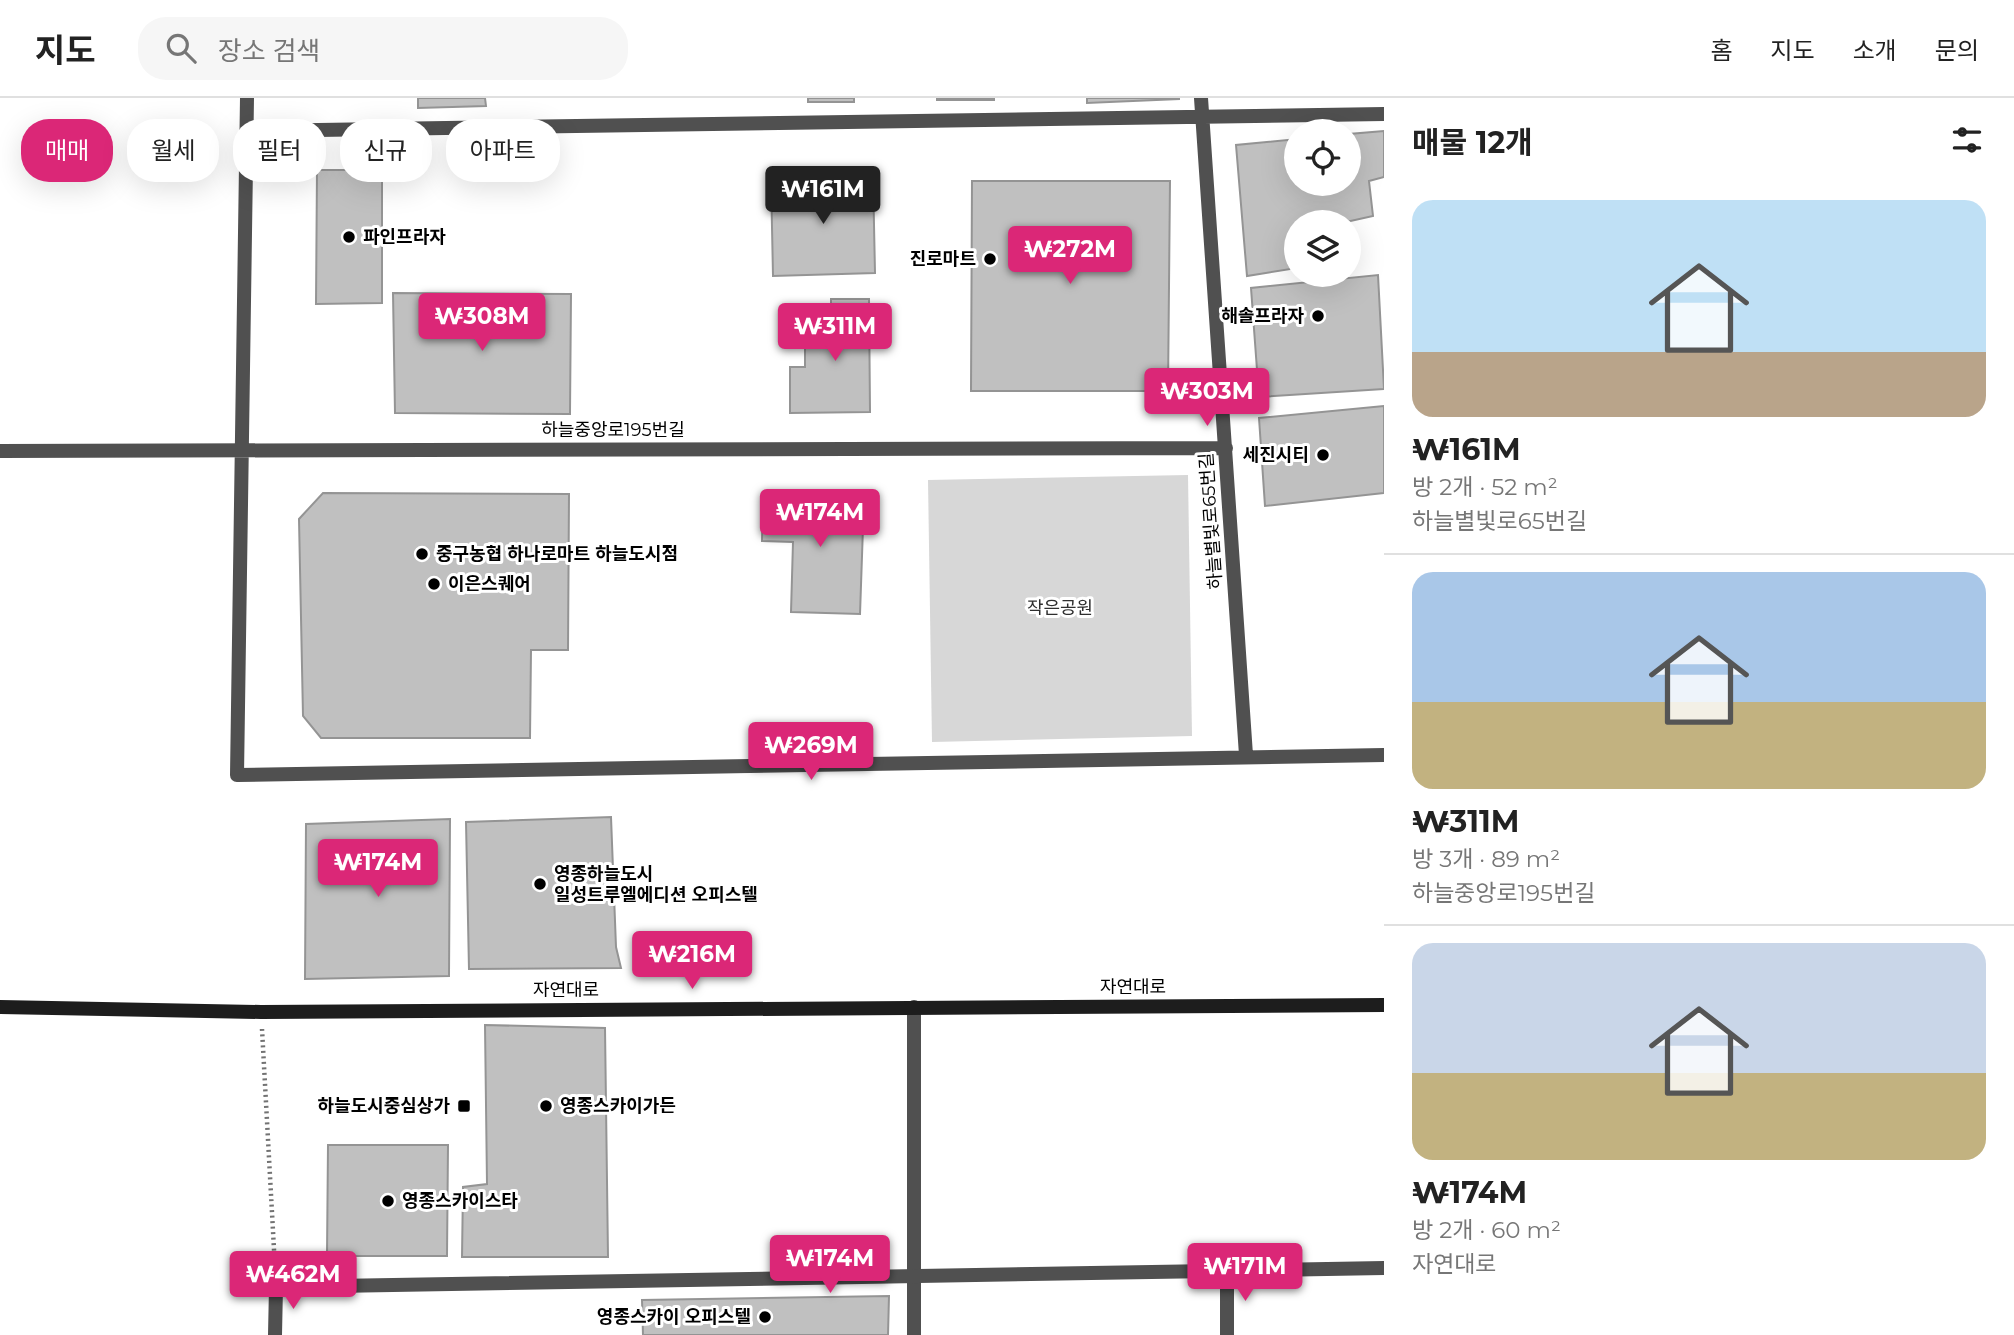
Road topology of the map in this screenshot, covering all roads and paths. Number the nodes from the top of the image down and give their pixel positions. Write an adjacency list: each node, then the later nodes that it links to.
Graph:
1 (247, 98): 5 (street)
2 (1201, 98): 4 (street, 하늘별빛로65번길)
3 (1384, 114): 4 (street)
4 (1202, 117): 6 (street); 8 (street, 하늘별빛로65번길)
5 (246, 119)
6 (326, 130)
7 (245, 182): 9 (street)
8 (1226, 448): 9 (street, 하늘중앙로195번길); 11 (street, 하늘별빛로65번길)
9 (242, 450): 10 (street, 하늘중앙로195번길); 11 (street)
10 (0, 451)
11 (1246, 755): 12 (street)
12 (1384, 755)
13 (1384, 1005): 15 (main road, 자연대로)
14 (0, 1007): 16 (main road, 자연대로)
15 (914, 1007): 16 (main road, 자연대로); 19 (street)
16 (261, 1012): 20 (path)
17 (1384, 1268): 18 (street)
18 (1227, 1270): 19 (street); 23 (street)
19 (914, 1276): 20 (street); 22 (street)
20 (276, 1287): 21 (street)
21 (275, 1335)
22 (914, 1335)
23 (1227, 1335)

